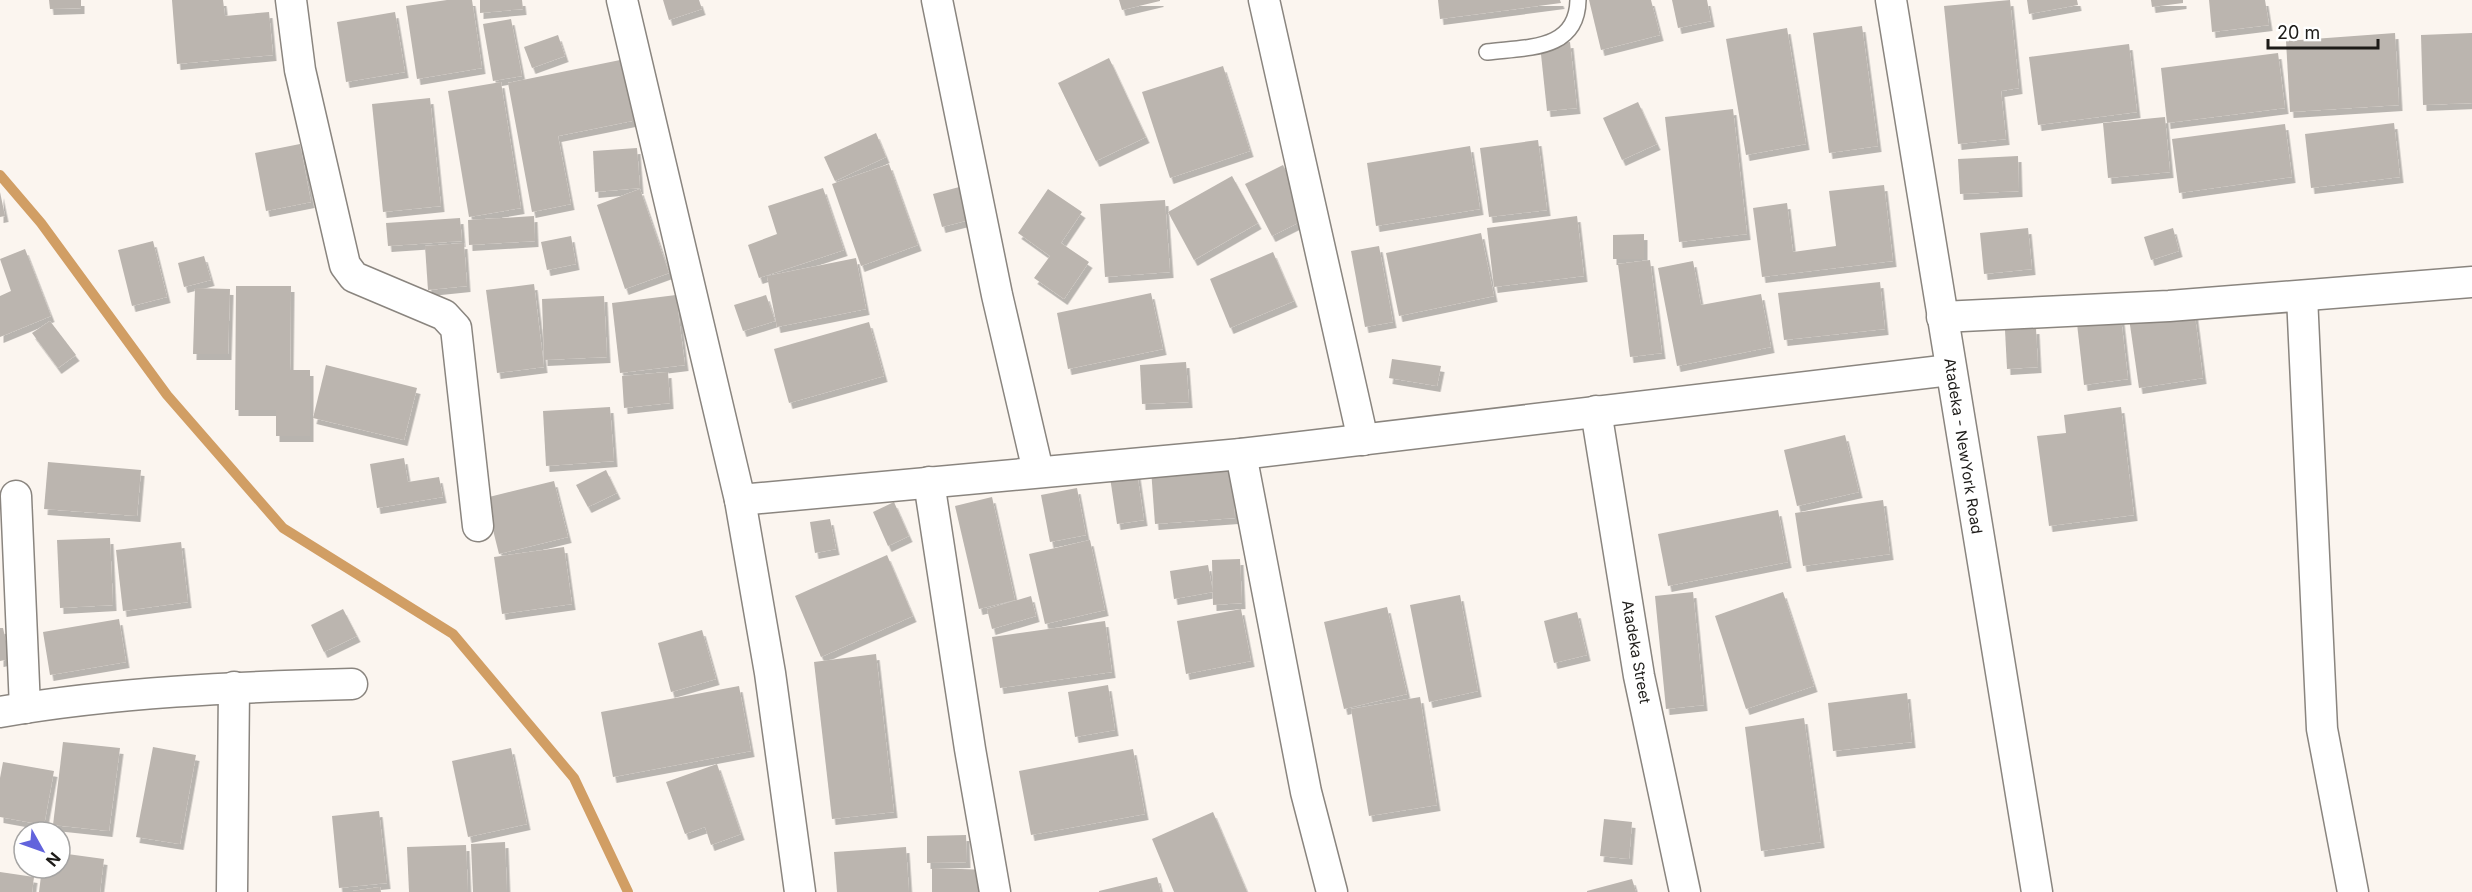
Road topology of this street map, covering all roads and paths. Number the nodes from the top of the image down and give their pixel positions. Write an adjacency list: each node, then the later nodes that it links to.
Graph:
1 (291, 0): 19 (street)
2 (622, 0): 18 (street)
3 (937, 0): 15 (street)
4 (1264, 0): 13 (street)
5 (1578, 0): 7 (lane)
6 (1891, 0): 10 (street, Atadeka - NewYork Road)
7 (1487, 52)
8 (2472, 282): 9 (street)
9 (2302, 296): 10 (street); 29 (street)
10 (1942, 317): 11 (street, Atadeka - NewYork Road)
11 (1950, 370): 12 (street); 28 (street, Atadeka - NewYork Road)
12 (1596, 411): 13 (street); 27 (street, Atadeka Street)
13 (1363, 440): 14 (street)
14 (1241, 454): 15 (street); 26 (street)
15 (1038, 471): 16 (street)
16 (929, 482): 18 (street); 25 (street)
17 (16, 496): 22 (street)
18 (740, 500): 24 (street)
19 (478, 526)
20 (352, 684): 21 (street)
21 (234, 687): 22 (street); 23 (street)
22 (12, 710)
23 (232, 892)
24 (800, 892)
25 (995, 892)
26 (1332, 892)
27 (1685, 892)
28 (2037, 892)
29 (2353, 892)

